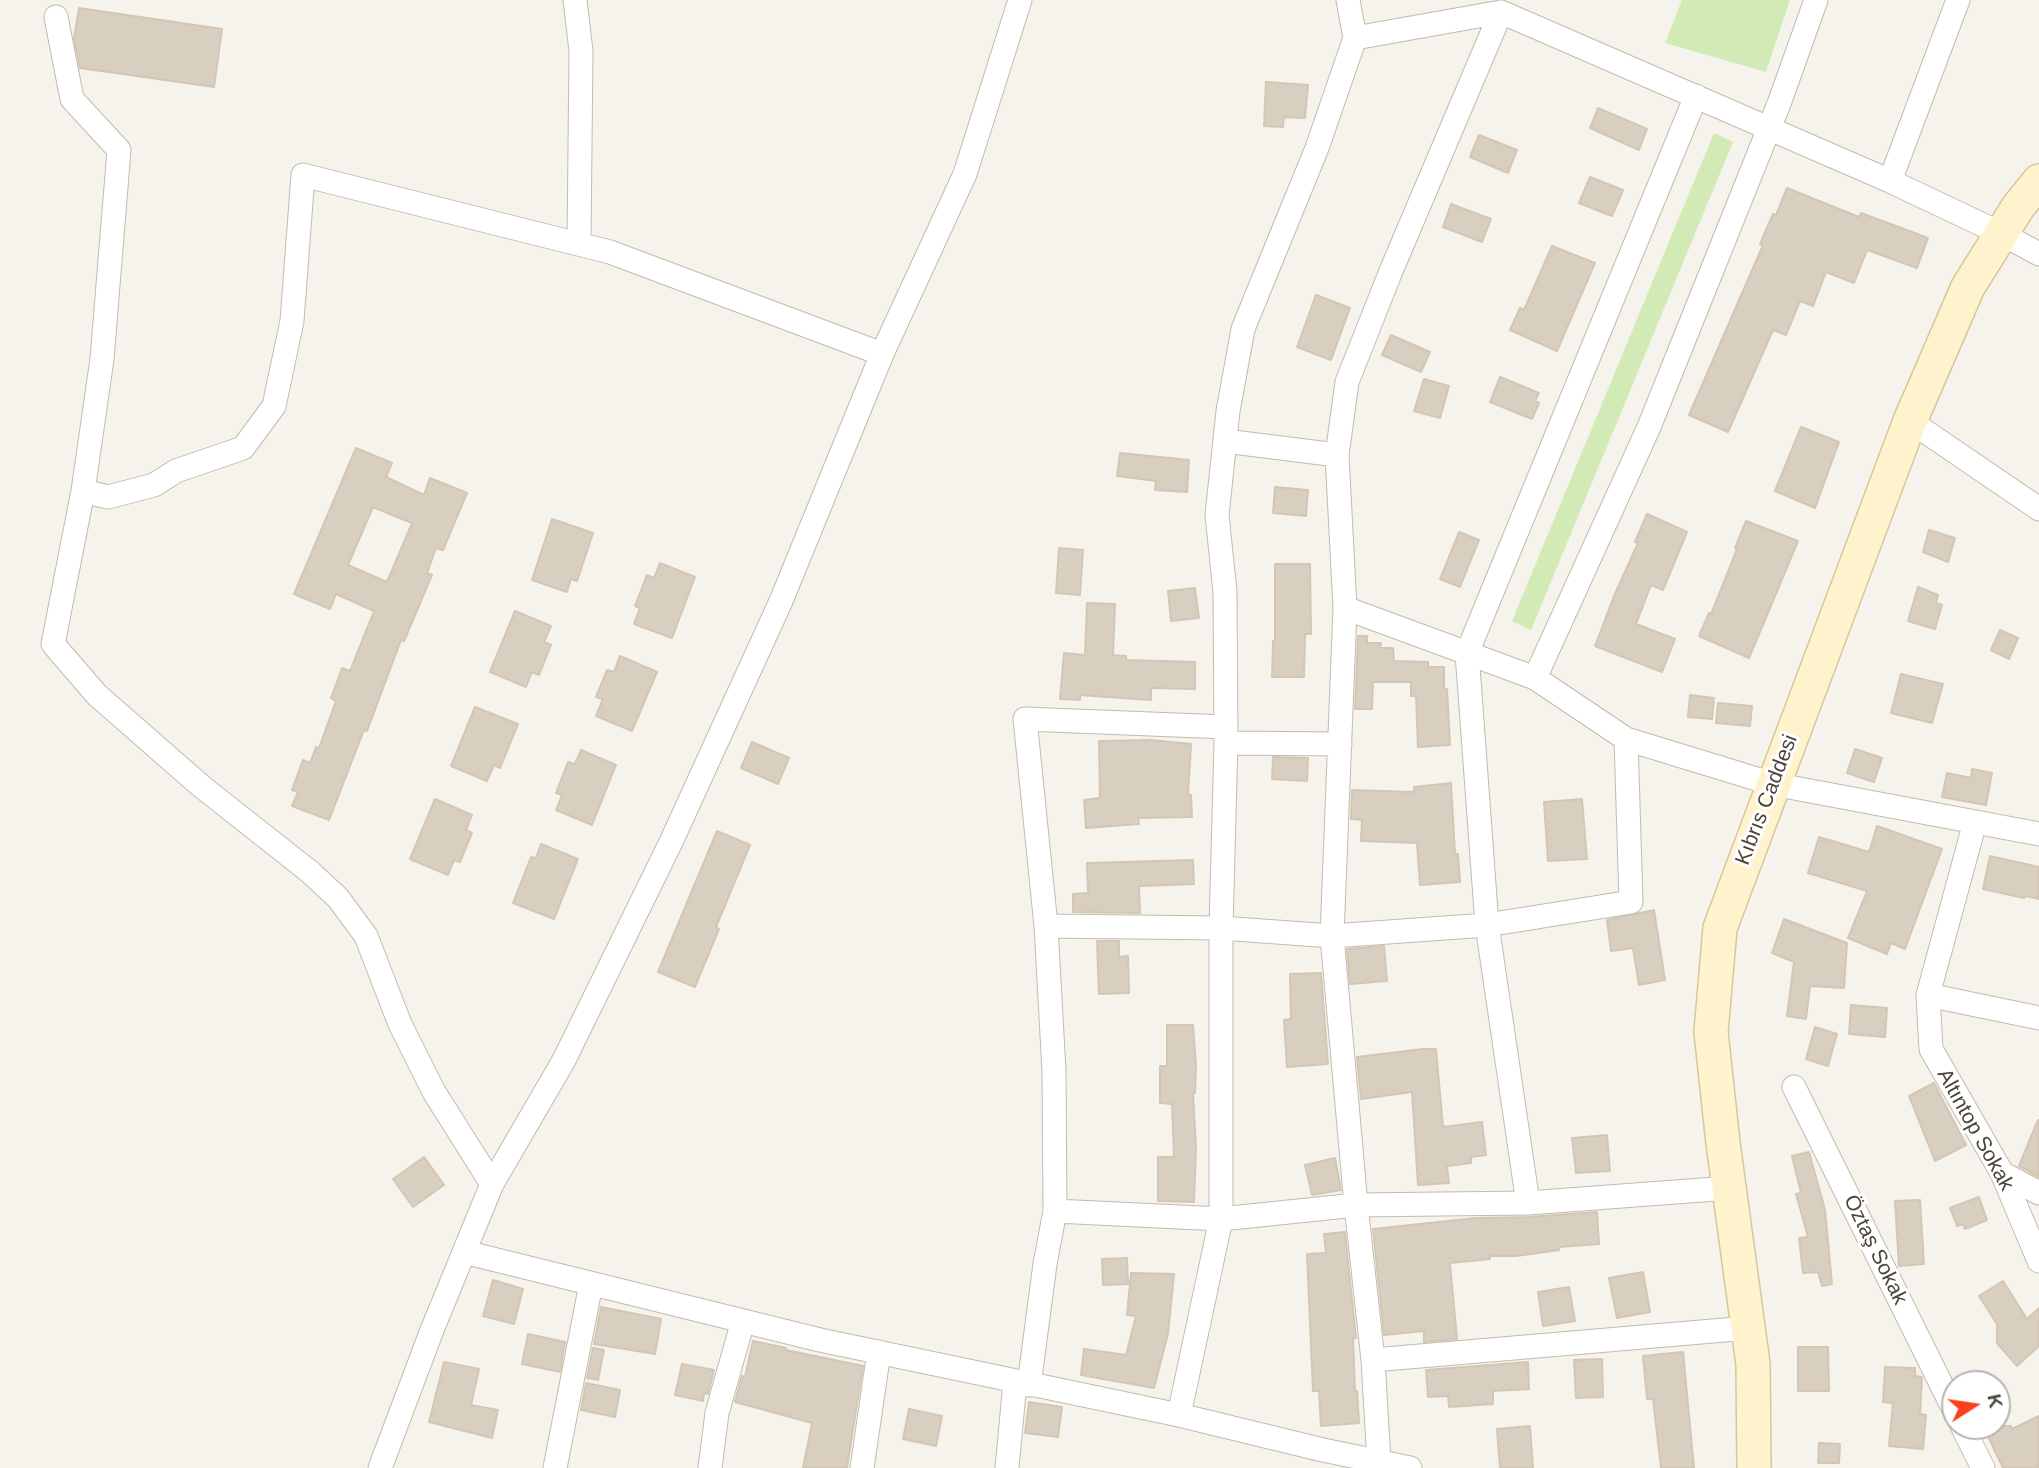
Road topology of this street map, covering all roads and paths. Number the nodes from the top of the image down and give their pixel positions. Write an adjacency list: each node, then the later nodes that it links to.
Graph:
1 (575, 0): 15 (street)
2 (1020, 0): 17 (street)
3 (1348, 0): 9 (street)
4 (1816, 0): 11 (street)
5 (1958, 0): 12 (street)
6 (1526, 11): 7 (street); 10 (street)
7 (1501, 12): 9 (street); 20 (street)
8 (56, 17): 21 (street)
9 (1355, 38): 19 (street)
10 (1696, 96): 11 (street); 24 (street)
11 (1769, 129): 12 (street); 25 (street)
12 (1890, 181): 14 (street)
13 (2039, 181): 14 (main road, Kıbrıs Caddesi)
14 (2002, 234): 16 (street); 18 (main road, Kıbrıs Caddesi)
15 (579, 243): 17 (street); 21 (street)
16 (2039, 254)
17 (882, 354): 40 (street)
18 (1910, 421): 22 (street); 29 (main road, Kıbrıs Caddesi)
19 (1225, 441): 20 (street); 26 (street)
20 (1337, 455): 23 (street)
21 (83, 491): 40 (street)
22 (2039, 509)
23 (1345, 608): 24 (street); 28 (street)
24 (1467, 653): 25 (street); 32 (street)
25 (1535, 678): 27 (street)
26 (1226, 735): 28 (street); 33 (street); 34 (street)
27 (1626, 739): 29 (street); 32 (street)
28 (1340, 744): 35 (street)
29 (1773, 785): 30 (street); 41 (main road, Kıbrıs Caddesi)
30 (1975, 822): 31 (street); 36 (street, Altıntop Sokak)
31 (2039, 834)
32 (1487, 925): 35 (street); 43 (street)
33 (1046, 926): 34 (street); 45 (street)
34 (1221, 928): 35 (street); 46 (street)
35 (1332, 936): 44 (street)
36 (1928, 995): 37 (street); 39 (street, Altıntop Sokak)
37 (2039, 1018)
38 (1794, 1087): 55 (street, Öztaş Sokak)
39 (2002, 1173): 42 (street); 48 (street, Altıntop Sokak)
40 (492, 1184): 47 (street)
41 (1729, 1188): 43 (street); 51 (main road, Kıbrıs Caddesi)
42 (2039, 1193)
43 (1528, 1203): 44 (street)
44 (1356, 1205): 46 (street); 53 (street)
45 (1055, 1211): 46 (street); 54 (street)
46 (1221, 1219): 56 (street)
47 (464, 1252): 49 (street); 60 (street)
48 (2039, 1261)
49 (591, 1284): 50 (street); 61 (street)
50 (743, 1321): 52 (street); 62 (street)
51 (1748, 1328): 53 (street); 66 (main road, Kıbrıs Caddesi)
52 (879, 1352): 54 (street); 63 (street)
53 (1373, 1360): 59 (street)
54 (1022, 1383): 56 (street); 64 (street)
55 (1941, 1384)
56 (1179, 1415): 58 (street)
57 (1969, 1440): 67 (street)
58 (1321, 1459): 59 (street)
59 (1379, 1462): 65 (street)
60 (380, 1468)
61 (555, 1468)
62 (710, 1468)
63 (862, 1468)
64 (1007, 1468)
65 (1410, 1468)
66 (1754, 1468)
67 (1983, 1468)

